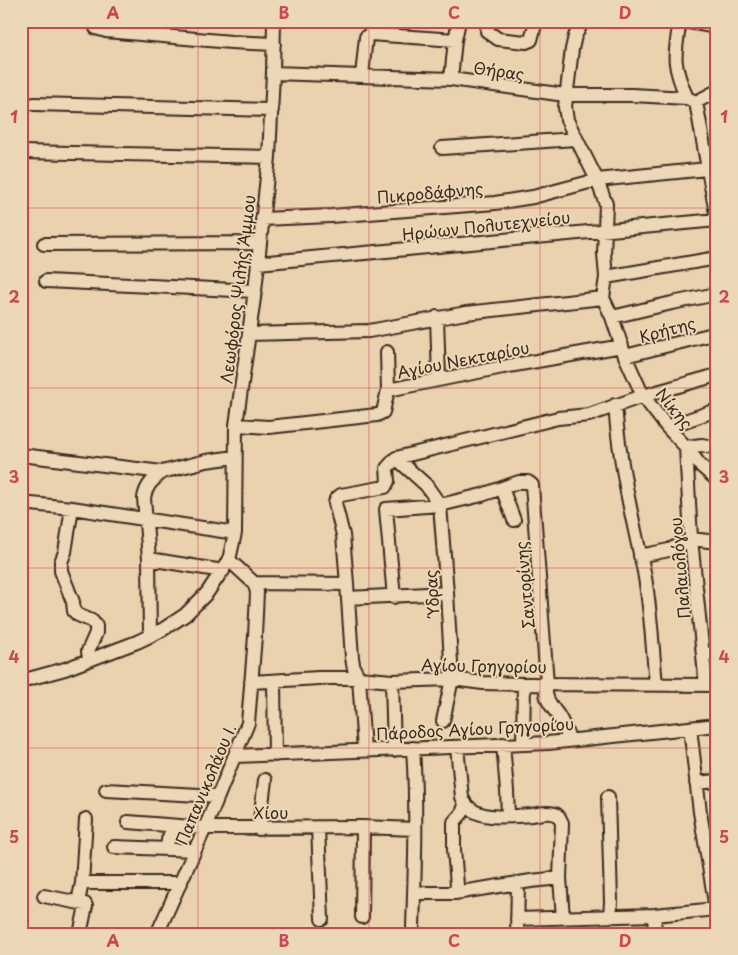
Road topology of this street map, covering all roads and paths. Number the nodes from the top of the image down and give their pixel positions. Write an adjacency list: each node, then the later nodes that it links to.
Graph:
1 (94, 21): 10 (street)
2 (274, 21): 10 (street, Λεωφόρος Ψιλής Άμμου)
3 (459, 21): 9 (street)
4 (488, 21): 5 (street)
5 (536, 21)
6 (583, 21): 15 (street)
7 (682, 21): 8 (street); 16 (street)
8 (717, 27)
9 (455, 40): 12 (street); 13 (street)
10 (274, 44): 11 (street, Λεωφόρος Ψιλής Άμμου)
11 (274, 74): 12 (street, Θήρας); 18 (street, Λεωφόρος Ψιλής Άμμου)
12 (362, 76): 13 (street, Θήρας)
13 (451, 79): 15 (street, Θήρας)
14 (717, 91): 16 (street)
15 (566, 95): 16 (street, Θήρας); 19 (street)
16 (692, 100): 23 (street)
17 (34, 104): 18 (street)
18 (272, 110): 22 (street, Λεωφόρος Ψιλής Άμμου)
19 (575, 139): 20 (street); 24 (street)
20 (442, 148)
21 (21, 152): 22 (street)
22 (269, 157): 25 (street, Λεωφόρος Ψιλής Άμμου)
23 (712, 167): 24 (street, Πικροδάφνης); 26 (street)
24 (597, 180): 25 (street, Πικροδάφνης); 27 (street)
25 (262, 219): 29 (street, Λεωφόρος Ψιλής Άμμου)
26 (717, 219): 27 (street, Ηρώων Πολυτεχνείου)
27 (604, 230): 31 (street, Ηρώων Πολυτεχνείου); 32 (street)
28 (44, 244): 29 (street)
29 (260, 244): 31 (street, Λεωφόρος Ψιλής Άμμου)
30 (717, 258): 32 (street)
31 (258, 263): 34 (street, Λεωφόρος Ψιλής Άμμου)
32 (606, 277): 36 (street)
33 (46, 281): 34 (street)
34 (255, 291): 40 (street, Λεωφόρος Ψιλής Άμμου)
35 (717, 294): 37 (street)
36 (603, 298): 37 (street, Νίκης); 38 (street)
37 (612, 317): 41 (street, Νίκης)
38 (437, 318): 40 (street); 44 (street)
39 (717, 333): 41 (street, Κρήτης)
40 (249, 334): 49 (street, Λεωφόρος Ψιλής Άμμου)
41 (624, 351): 44 (street, Αγίου Νεκταρίου); 46 (street, Νίκης)
42 (387, 352): 45 (street)
43 (717, 374): 46 (street)
44 (439, 379): 45 (street, Αγίου Νεκταρίου)
45 (388, 390): 49 (street, Αγίου Νεκταρίου)
46 (643, 396): 47 (street); 50 (street, Νίκης)
47 (615, 406): 55 (street); 67 (street)
48 (717, 410): 50 (street)
49 (236, 425): 54 (street, Λεωφόρος Ψιλής Άμμου)
50 (667, 427): 51 (street, Νίκης)
51 (686, 447): 52 (street); 57 (street, Νίκης); 65 (street, Παλαιολόγου)
52 (717, 448)
53 (21, 455): 56 (street)
54 (235, 457): 56 (street); 64 (street, Λεωφόρος Ψιλής Άμμου)
55 (396, 458): 60 (street); 71 (street)
56 (162, 472): 62 (street)
57 (717, 480)
58 (502, 488): 60 (street); 63 (street); 85 (street, Σαντορίνης)
59 (21, 503): 61 (street)
60 (440, 505): 72 (street, Ύδρας); 73 (street)
61 (72, 508): 62 (street); 78 (street)
62 (147, 519): 64 (street); 68 (street)
63 (514, 520)
64 (235, 533): 69 (street, Λεωφόρος Ψιλής Άμμου)
65 (692, 539): 66 (street); 67 (street); 77 (street, Παλαιολόγου)
66 (717, 542)
67 (640, 556): 87 (street)
68 (149, 559): 69 (street); 75 (street)
69 (226, 566): 70 (street); 75 (street)
70 (254, 583): 71 (street); 84 (street, Παπανικολάου Ι.)
71 (348, 584): 74 (street)
72 (447, 593): 73 (street); 80 (street, Ύδρας)
73 (394, 597): 74 (street)
74 (348, 598): 79 (street)
75 (150, 634): 78 (street)
76 (717, 652): 77 (street)
77 (704, 655): 88 (street, Παλαιολόγου)
78 (89, 660): 81 (street)
79 (359, 678): 82 (street, Αγίου Γρηγορίου); 83 (street, Αγίου Γρηγορίου); 97 (street)
80 (452, 679): 83 (street, Αγίου Γρηγορίου); 86 (street, Αγίου Γρηγορίου); 89 (street, Ύδρας)
81 (21, 681)
82 (274, 681): 84 (street, Αγίου Γρηγορίου); 98 (street)
83 (392, 681): 96 (street)
84 (251, 682): 99 (street, Παπανικολάου Ι.)
85 (547, 683): 86 (street, Αγίου Γρηγορίου); 87 (street, Αγίου Γρηγορίου); 92 (street, Σαντορίνης)
86 (524, 684): 93 (street)
87 (656, 684): 88 (street, Αγίου Γρηγορίου)
88 (712, 685)
89 (443, 722)
90 (717, 726): 91 (street, Πάροδος Αγίου Γρηγορίου)
91 (690, 728): 92 (street, Πάροδος Αγίου Γρηγορίου); 103 (street)
92 (570, 740): 93 (street, Πάροδος Αγίου Γρηγορίου)
93 (520, 743): 94 (street, Πάροδος Αγίου Γρηγορίου); 100 (street)
94 (503, 744): 95 (street, Πάροδος Αγίου Γρηγορίου); 100 (street)
95 (456, 747): 96 (street, Πάροδος Αγίου Γρηγορίου); 107 (street)
96 (403, 749): 97 (street, Πάροδος Αγίου Γρηγορίου); 116 (street)
97 (364, 750): 98 (street, Πάροδος Αγίου Γρηγορίου)
98 (275, 755): 99 (street, Πάροδος Αγίου Γρηγορίου)
99 (235, 756): 105 (street, Παπανικολάου Ι.)
100 (505, 763): 108 (street)
101 (265, 780): 115 (street)
102 (717, 781): 103 (street)
103 (696, 783): 128 (street)
104 (106, 790): 105 (street)
105 (218, 796): 113 (street, Παπανικολάου Ι.)
106 (608, 797): 131 (street)
107 (465, 804): 108 (street); 125 (street)
108 (508, 815): 120 (street)
109 (86, 819): 121 (street)
110 (128, 822): 111 (street, Χίου)
111 (178, 826): 113 (street, Χίου); 118 (street)
112 (363, 827): 114 (street, Χίου); 116 (street, Χίου); 130 (street)
113 (205, 828): 115 (street, Χίου); 119 (street, Παπανικολάου Ι.)
114 (318, 828): 115 (street, Χίου); 133 (street)
115 (259, 829)
116 (414, 829): 124 (street)
117 (114, 847): 118 (street)
118 (168, 849): 119 (street)
119 (195, 850): 122 (street, Παπανικολάου Ι.)
120 (560, 878): 123 (street); 132 (street)
121 (82, 883): 122 (street); 127 (street)
122 (181, 884): 137 (street, Παπανικολάου Ι.)
123 (518, 884): 125 (street); 134 (street)
124 (414, 893): 125 (street); 135 (street)
125 (454, 893)
126 (44, 896): 127 (street)
127 (78, 902): 136 (street)
128 (716, 909): 129 (street)
129 (654, 915): 131 (street); 139 (street)
130 (362, 916)
131 (610, 916): 132 (street)
132 (563, 918): 134 (street)
133 (322, 919)
134 (517, 919): 138 (street)
135 (412, 926)
136 (83, 933)
137 (160, 933)
138 (517, 934)
139 (655, 934)

